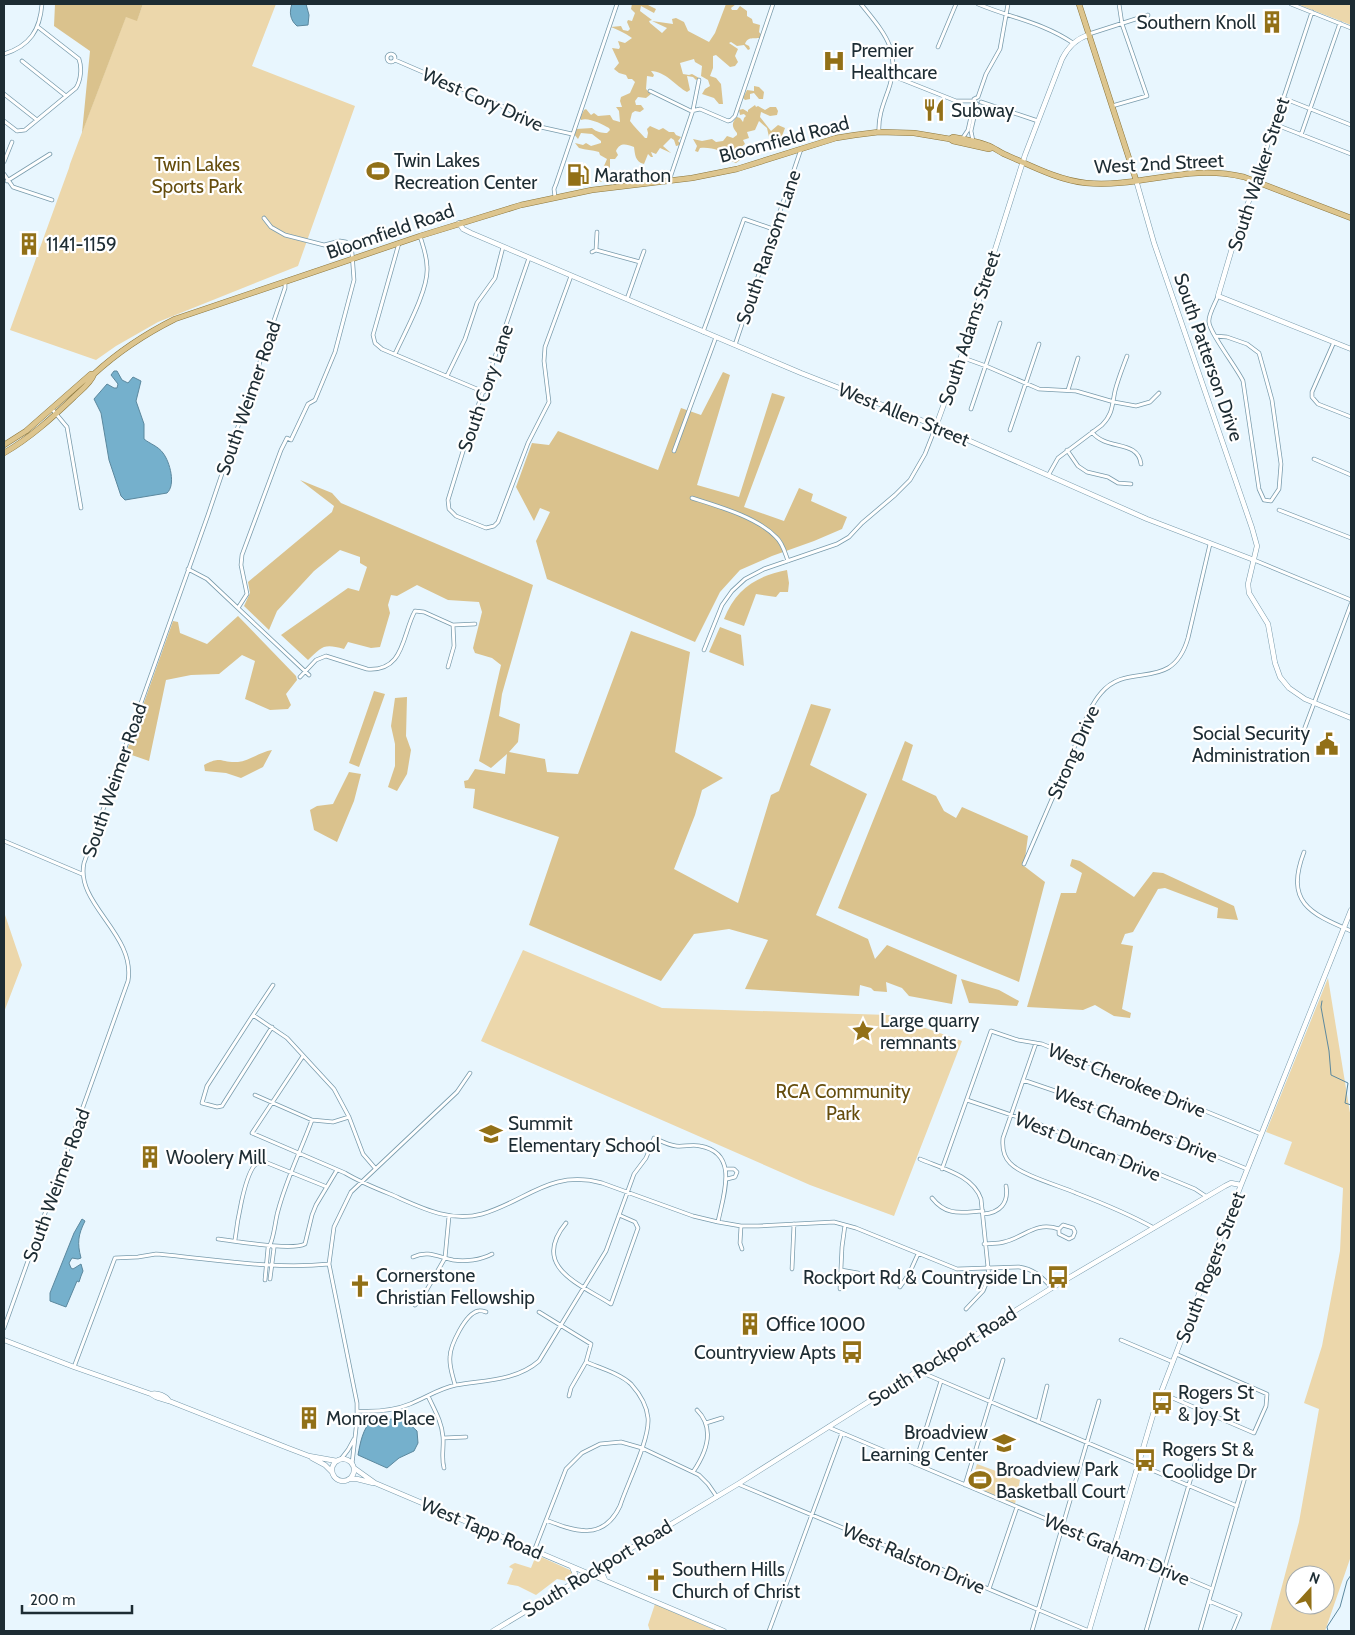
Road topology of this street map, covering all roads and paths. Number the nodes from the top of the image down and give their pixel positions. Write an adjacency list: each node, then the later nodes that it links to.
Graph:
1 (42, 4): 16 (street)
2 (616, 4): 40 (street)
3 (773, 4): 33 (street)
4 (862, 4): 24 (street)
5 (956, 4): 20 (street)
6 (978, 4): 12 (street)
7 (1008, 4): 12 (street)
8 (1079, 4): 18 (main road, South Patterson Drive)
9 (1119, 4): 14 (street)
10 (1291, 4): 11 (street)
11 (1312, 12): 15 (street); 29 (street, South Walker Street)
12 (1006, 14): 19 (street); 30 (street)
13 (1148, 15): 14 (street)
14 (1122, 24): 18 (street); 31 (street)
15 (1340, 24): 17 (street); 32 (street)
16 (38, 26): 21 (street); 28 (street)
17 (1351, 28)
18 (1088, 35): 19 (street); 31 (main road, South Patterson Drive)
19 (1073, 43): 36 (street, South Adams Street)
20 (938, 46)
21 (4, 54)
22 (395, 60): 40 (street, West Cory Drive)
23 (22, 61): 28 (street)
24 (893, 76): 30 (street); 39 (street)
25 (699, 80): 33 (street)
26 (650, 91): 33 (street)
27 (4, 94): 34 (street)
28 (66, 96): 34 (street)
29 (1283, 98): 32 (street); 37 (street, South Walker Street)
30 (977, 102): 36 (street); 43 (street); 44 (street)
31 (1112, 106): 53 (main road, South Patterson Drive)
32 (1310, 109): 38 (street); 41 (street)
33 (693, 110): 55 (street)
34 (37, 120): 35 (street)
35 (4, 121)
36 (1038, 121): 51 (street, South Adams Street)
37 (1274, 124): 41 (street); 56 (street, South Walker Street)
38 (1351, 125)
39 (879, 132): 42 (main road, Bloomfield Road); 47 (main road, Bloomfield Road)
40 (572, 134): 57 (street)
41 (1301, 134): 49 (street)
42 (950, 139): 43 (main road, Bloomfield Road); 46 (main road, Bloomfield Road)
43 (962, 139): 44 (main road, Bloomfield Road)
44 (973, 141): 46 (main road, Bloomfield Road)
45 (12, 142): 50 (street)
46 (992, 148): 51 (main road, Bloomfield Road)
47 (801, 149): 55 (main road, Bloomfield Road); 62 (street, South Ransom Lane)
48 (50, 154): 54 (street)
49 (1351, 154)
50 (4, 162)
51 (1023, 162): 53 (main road, West 2nd Street); 85 (street, South Adams Street)
52 (4, 174): 54 (street)
53 (1136, 180): 56 (main road, West 2nd Street); 116 (street, South Patterson Drive)
54 (7, 181): 58 (street)
55 (669, 181): 57 (main road, Bloomfield Road)
56 (1256, 181): 60 (main road, West 2nd Street); 73 (street, South Walker Street)
57 (555, 197): 61 (main road, Bloomfield Road)
58 (52, 200)
59 (264, 218): 69 (street)
60 (1351, 218)
61 (459, 224): 64 (main road, Bloomfield Road); 66 (street, West Allen Street)
62 (773, 229): 76 (street); 81 (street, South Ransom Lane)
63 (597, 232): 70 (street)
64 (420, 236): 65 (main road, Bloomfield Road); 83 (street)
65 (399, 243): 69 (main road, Bloomfield Road); 83 (street)
66 (503, 247): 68 (street, West Allen Street); 89 (street)
67 (644, 251): 70 (street)
68 (529, 258): 71 (street, West Allen Street); 92 (street, South Cory Lane)
69 (353, 260): 72 (main road, Bloomfield Road); 121 (street)
70 (640, 262): 74 (street)
71 (571, 276): 74 (street, West Allen Street); 92 (street, South Cory Lane)
72 (285, 282): 88 (main road, Bloomfield Road); 118 (street, South Weimer Road)
73 (1218, 296): 77 (street, South Walker Street); 79 (street)
74 (627, 299): 76 (street, West Allen Street)
75 (1000, 323): 87 (street)
76 (703, 332): 78 (street, West Allen Street)
77 (1215, 336): 77 (street, South Walker Street)
78 (716, 337): 81 (street, West Allen Street); 104 (street)
79 (1334, 342): 82 (street); 98 (street)
80 (1039, 344): 90 (street)
81 (735, 345): 99 (street, West Allen Street)
82 (1351, 349)
83 (395, 354): 89 (street)
84 (1127, 356): 94 (street)
85 (961, 358): 87 (street); 99 (street, South Adams Street)
86 (1078, 358): 91 (street)
87 (986, 366): 90 (street); 96 (street)
88 (94, 374): 95 (main road, Bloomfield Road); 97 (main road, Bloomfield Road)
89 (447, 376): 92 (street)
90 (1025, 384): 91 (street); 100 (street)
91 (1068, 390): 94 (street)
92 (484, 392)
93 (1159, 393): 94 (street)
94 (1114, 402): 101 (street)
95 (52, 409): 97 (street); 102 (main road, Bloomfield Road)
96 (971, 409)
97 (56, 414): 105 (main road, Bloomfield Road); 112 (street)
98 (1351, 417)
99 (936, 426): 108 (street, West Allen Street); 117 (street, South Adams Street)
100 (1010, 430)
101 (1092, 432): 103 (street); 107 (street)
102 (4, 445)
103 (1067, 450): 108 (street); 110 (street)
104 (674, 451)
105 (4, 453)
106 (1314, 459): 109 (street)
107 (1141, 464)
108 (1049, 474): 115 (street, West Allen Street)
109 (1351, 475)
110 (1131, 484)
111 (692, 498): 117 (street)
112 (81, 508)
113 (1279, 510): 114 (street)
114 (1351, 538)
115 (1210, 544): 116 (street, West Allen Street); 134 (street, Strong Drive)
116 (1254, 560): 119 (street, West Allen Street); 129 (street, South Patterson Drive)
117 (788, 561): 124 (street, South Adams Street)
118 (188, 569): 121 (street); 135 (street, South Weimer Road)
119 (1351, 600)
120 (1351, 604): 129 (street)
121 (238, 608): 126 (street)
122 (475, 624): 123 (street)
123 (453, 625): 125 (street); 126 (street)
124 (704, 650)
125 (448, 667)
126 (305, 671): 127 (street); 128 (street)
127 (308, 675)
128 (300, 677)
129 (1314, 703): 130 (street, South Patterson Drive); 131 (street)
130 (1351, 718)
131 (1304, 730)
132 (4, 841): 135 (street)
133 (1304, 852): 137 (street)
134 (1024, 864)
135 (82, 874): 204 (street, South Weimer Road)
136 (1351, 910): 137 (street, South Rogers Street)
137 (1344, 927): 138 (street); 152 (street, South Rogers Street)
138 (1351, 930)
139 (273, 985): 140 (street)
140 (253, 1014): 141 (street); 141 (street)
141 (272, 1027): 143 (street)
142 (1036, 1043): 145 (street); 147 (street, West Cherokee Drive); 152 (street, West Cherokee Drive)
143 (303, 1056): 148 (street); 150 (street)
144 (470, 1073): 155 (street)
145 (1023, 1080): 149 (street); 158 (street, West Chambers Drive)
146 (255, 1095): 148 (street)
147 (967, 1100): 149 (street, West Duncan Drive); 157 (street)
148 (271, 1102): 151 (street); 153 (street)
149 (1011, 1115): 167 (street, West Duncan Drive); 177 (street)
150 (349, 1117): 151 (street); 155 (street)
151 (312, 1120): 153 (street)
152 (1262, 1134): 158 (street, South Rogers Street)
153 (300, 1154): 159 (street); 160 (street)
154 (920, 1159): 157 (street)
155 (375, 1168): 162 (street)
156 (726, 1169): 161 (street); 161 (street); 166 (street)
157 (942, 1169): 169 (street)
158 (1248, 1169): 163 (street, South Rogers Street)
159 (338, 1170): 162 (street); 165 (street)
160 (291, 1173): 165 (street); 180 (street); 182 (street)
161 (727, 1179): 172 (street)
162 (360, 1182): 170 (street); 188 (street)
163 (1241, 1185): 167 (street, South Rockport Road); 207 (street, South Rogers Street)
164 (1006, 1186): 169 (street)
165 (327, 1187): 182 (street)
166 (628, 1192): 170 (street); 171 (street); 172 (street)
167 (1208, 1197): 177 (street, South Rockport Road)
168 (932, 1198): 169 (street)
169 (983, 1213): 181 (street)
170 (449, 1216): 187 (street)
171 (619, 1216): 195 (street); 195 (street)
172 (718, 1222): 176 (street)
173 (566, 1223): 195 (street)
174 (794, 1224): 175 (street); 176 (street); 191 (street)
175 (845, 1225): 185 (street); 193 (street)
176 (741, 1226): 183 (street)
177 (1154, 1228): 197 (street, South Rockport Road)
178 (1059, 1229): 178 (street); 181 (street)
179 (218, 1239): 180 (street)
180 (235, 1240): 182 (street)
181 (984, 1244): 192 (street)
182 (271, 1245): 189 (street); 190 (street)
183 (742, 1249)
184 (492, 1254): 187 (street)
185 (918, 1254): 192 (street); 196 (street)
186 (414, 1257): 187 (street)
187 (445, 1258): 199 (street)
188 (329, 1264): 190 (street); 222 (street)
189 (266, 1265): 190 (street); 190 (street); 211 (street)
190 (271, 1265)
191 (792, 1269)
192 (987, 1269): 197 (street); 200 (street)
193 (841, 1270): 194 (street); 198 (street)
194 (858, 1273)
195 (584, 1287): 203 (street)
196 (900, 1287)
197 (1052, 1288): 212 (street, South Rockport Road)
198 (840, 1289)
199 (415, 1305)
200 (966, 1309)
201 (486, 1312): 214 (street)
202 (540, 1312): 203 (street)
203 (560, 1325): 209 (street); 214 (street)
204 (4, 1328)
205 (4, 1340): 211 (street, West Tapp Road)
206 (1121, 1340): 210 (street)
207 (1176, 1354): 210 (street, South Rogers Street); 216 (street)
208 (1003, 1360): 220 (street)
209 (586, 1362): 218 (street); 233 (street)
210 (1173, 1362): 216 (street, South Rogers Street)
211 (74, 1367): 234 (street, West Tapp Road)
212 (918, 1371): 213 (street); 226 (street, South Rockport Road)
213 (941, 1381): 220 (street); 236 (street)
214 (455, 1385): 217 (street)
215 (1047, 1386): 224 (street)
216 (1160, 1393): 237 (street, South Rogers Street)
217 (428, 1396): 222 (street); 230 (street)
218 (569, 1396)
219 (1099, 1401): 231 (street)
220 (990, 1402): 224 (street); 246 (street)
221 (697, 1410): 225 (street)
222 (357, 1411): 228 (street)
223 (722, 1418): 225 (street)
224 (1038, 1422): 231 (street)
225 (706, 1423): 242 (street)
226 (828, 1427): 227 (street, West Graham Drive); 245 (street, South Rockport Road)
227 (842, 1433): 236 (street, West Graham Drive); 251 (street)
228 (356, 1434): 235 (street); 238 (street)
229 (466, 1437): 230 (street)
230 (443, 1438): 240 (street)
231 (1087, 1443): 237 (street); 253 (street)
232 (1200, 1447): 247 (street)
233 (642, 1448): 242 (street); 252 (street); 252 (street)
234 (309, 1456): 235 (street, West Tapp Road); 241 (street, West Tapp Road)
235 (339, 1460): 238 (street, West Tapp Road); 241 (street)
236 (914, 1464): 246 (street, West Graham Drive)
237 (1138, 1464): 247 (street); 254 (street, South Rogers Street)
238 (353, 1466): 243 (street); 244 (street, West Tapp Road)
239 (1248, 1467): 249 (street)
240 (444, 1468)
241 (333, 1472): 243 (street, West Tapp Road)
242 (693, 1472): 248 (street)
243 (349, 1478): 244 (street, West Tapp Road)
244 (375, 1483): 255 (street, West Tapp Road)
245 (738, 1484): 248 (street, South Rockport Road); 251 (street, West Ralston Drive)
246 (965, 1485): 250 (street, West Graham Drive)
247 (1189, 1485): 249 (street); 258 (street)
248 (717, 1497): 256 (street, South Rockport Road)
249 (1237, 1506): 263 (street)
250 (1017, 1508): 253 (street, West Graham Drive); 262 (street)
251 (813, 1515): 262 (street, West Ralston Drive); 268 (street)
252 (546, 1520): 255 (street)
253 (1062, 1527): 254 (street, West Graham Drive); 265 (street)
254 (1113, 1548): 258 (street, West Graham Drive); 270 (street, South Rogers Street)
255 (534, 1551): 257 (street, West Tapp Road)
256 (605, 1564): 259 (street, South Rockport Road); 260 (street)
257 (572, 1567): 259 (street, West Tapp Road); 261 (street)
258 (1164, 1570): 263 (street, West Graham Drive); 271 (street)
259 (589, 1574): 260 (street, West Tapp Road); 261 (street, South Rockport Road)
260 (606, 1581): 267 (street, West Tapp Road)
261 (573, 1583): 266 (street, South Rockport Road)
262 (989, 1589): 265 (street, West Ralston Drive)
263 (1212, 1590): 264 (street)
264 (1209, 1600): 272 (street); 273 (street)
265 (1038, 1610): 269 (street); 270 (street, West Ralston Drive)
266 (493, 1631)
267 (724, 1631)
268 (769, 1631)
269 (1032, 1631)
270 (1089, 1631)
271 (1146, 1631)
272 (1200, 1631)
273 (1234, 1631)

